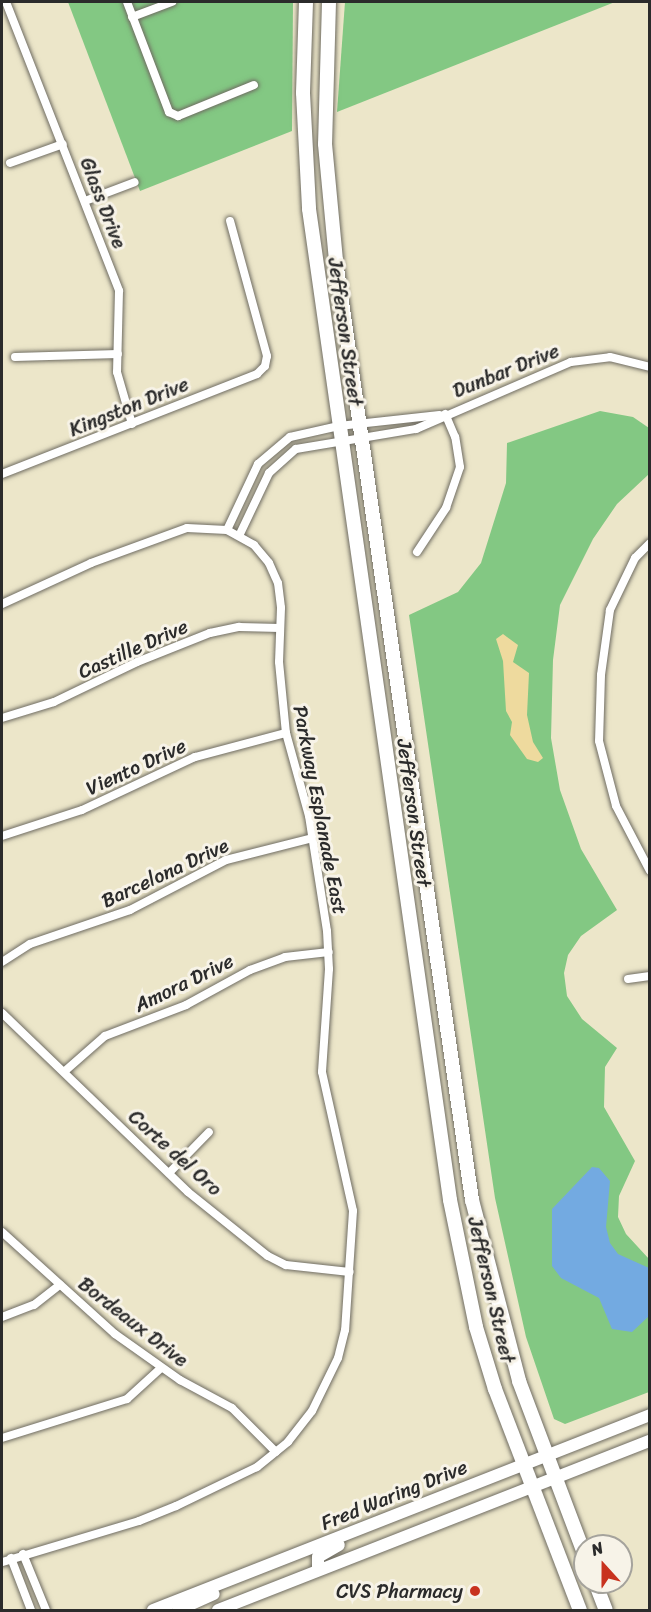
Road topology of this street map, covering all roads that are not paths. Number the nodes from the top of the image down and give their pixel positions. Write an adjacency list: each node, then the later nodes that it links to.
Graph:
1 (6, 2): 8 (street, Glass Drive)
2 (127, 2): 6 (street)
3 (172, 2): 6 (street)
4 (306, 2): 18 (main road, Jefferson Street)
5 (329, 2): 18 (main road, Jefferson Street)
6 (132, 17): 7 (street)
7 (254, 85)
8 (63, 144): 9 (street); 11 (street, Glass Drive)
9 (10, 163)
10 (135, 182): 11 (street)
11 (85, 201): 13 (street, Glass Drive)
12 (230, 221): 17 (street, Kingston Drive)
13 (118, 354): 14 (street); 17 (street, Glass Drive)
14 (15, 357)
15 (650, 368): 16 (street, Dunbar Drive)
16 (445, 414): 18 (street, Dunbar Drive); 22 (street)
17 (132, 424): 19 (street, Kingston Drive)
18 (350, 432): 20 (street); 20 (street); 47 (main road, Jefferson Street); 48 (main road, Jefferson Street)
19 (2, 474)
20 (233, 533): 23 (street); 24 (street, Parkway Esplanade East)
21 (650, 543): 29 (street)
22 (417, 552)
23 (2, 604)
24 (280, 628): 25 (street, Castille Drive); 26 (street, Parkway Esplanade East)
25 (2, 718)
26 (286, 733): 27 (street, Viento Drive); 28 (street, Parkway Esplanade East)
27 (2, 836)
28 (313, 838): 30 (street, Parkway Esplanade East); 31 (street, Barcelona Drive)
29 (650, 871)
30 (329, 952): 35 (street, Amora Drive); 39 (street, Parkway Esplanade East)
31 (2, 962)
32 (650, 976): 33 (street)
33 (628, 979)
34 (2, 1013): 35 (street, Corte del Oro)
35 (65, 1071): 37 (street, Corte del Oro)
36 (209, 1132): 37 (street)
37 (169, 1173): 39 (street, Corte del Oro)
38 (2, 1232): 40 (street, Bordeaux Drive)
39 (350, 1272): 46 (street, Parkway Esplanade East)
40 (60, 1285): 41 (street); 42 (street, Bordeaux Drive)
41 (2, 1317)
42 (161, 1368): 44 (street); 46 (street, Bordeaux Drive)
43 (650, 1415): 47 (main road, Fred Waring Drive)
44 (2, 1438)
45 (650, 1441): 49 (main road)
46 (276, 1452): 53 (street, Parkway Esplanade East)
47 (546, 1455): 48 (main road, Fred Waring Drive); 49 (main road, Jefferson Street)
48 (523, 1465): 50 (main road, Jefferson Street); 51 (main road, Fred Waring Drive)
49 (555, 1478): 50 (main road); 52 (main road, Jefferson Street)
50 (531, 1487): 56 (main road); 59 (main road, Jefferson Street)
51 (378, 1522): 56 (main road); 57 (main road, Fred Waring Drive)
52 (577, 1534)
53 (23, 1554): 54 (street, Parkway Esplanade East); 61 (street)
54 (11, 1558): 55 (street, Parkway Esplanade East); 60 (street)
55 (2, 1562)
56 (318, 1570): 64 (main road)
57 (234, 1579): 62 (main road, Fred Waring Drive); 63 (main road)
58 (600, 1594): 66 (main road)
59 (577, 1604): 65 (main road)
60 (31, 1611)
61 (46, 1611)
62 (153, 1611)
63 (178, 1611)
64 (218, 1611)
65 (587, 1611)
66 (606, 1611)

